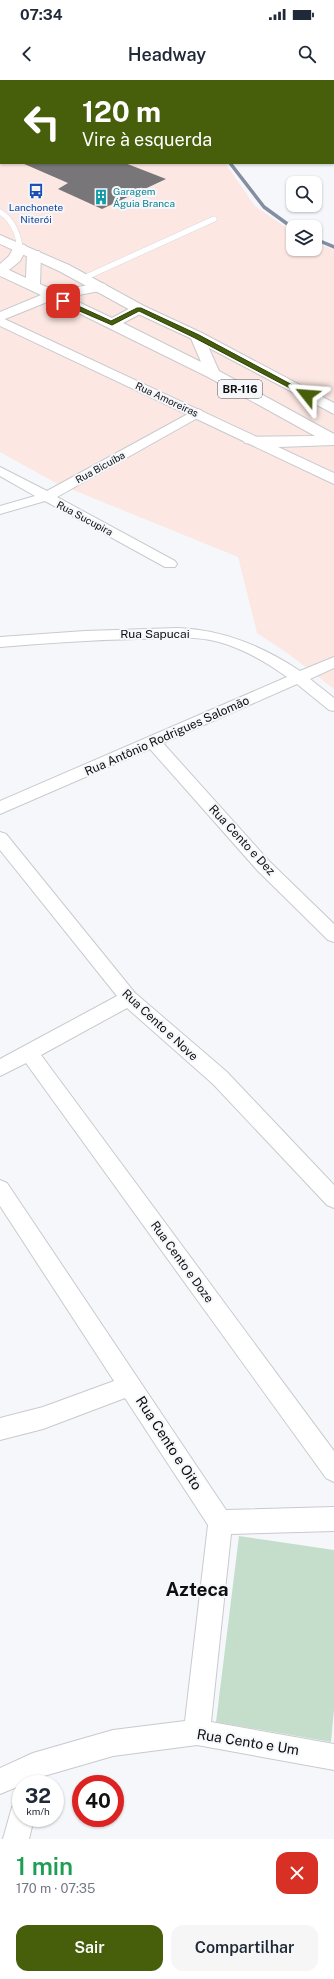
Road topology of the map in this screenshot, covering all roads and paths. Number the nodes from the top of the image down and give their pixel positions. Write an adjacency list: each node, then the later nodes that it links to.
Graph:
1 (0, 212): 4 (lane)
2 (214, 219): 7 (lane)
3 (0, 238): 4 (main road)
4 (20, 248): 5 (main road); 6 (main road)
5 (34, 254): 7 (main road); 8 (main road)
6 (0, 271): 8 (main road, BR-116)
7 (84, 278): 9 (main road)
8 (33, 287): 10 (main road, BR-116)
9 (100, 287): 10 (main road); 11 (main road)
10 (51, 296): 12 (main road); 14 (main road, BR-116)
11 (139, 309): 14 (main road); 15 (main road)
12 (0, 317)
13 (0, 321): 18 (main road, Rua Amoreiras)
14 (112, 323): 16 (main road, BR-116)
15 (197, 336): 16 (main road); 17 (main road)
16 (213, 374): 20 (main road, BR-116)
17 (334, 409)
18 (197, 413): 19 (main road, Rua Amoreiras); 23 (street, Rua Bicuíba)
19 (251, 440): 20 (main road); 22 (main road, Rua Amoreiras)
20 (334, 440)
21 (0, 471): 23 (street, Rua Sucupira)
22 (334, 479)
23 (46, 497): 24 (street, Rua Bicuíba); 25 (street, Rua Sucupira)
24 (0, 510)
25 (170, 564)
26 (0, 642): 28 (street, Rua Sapucai)
27 (334, 662): 28 (street, Rua Antônio Rodrigues Salomão)
28 (300, 678): 29 (street, Rua Sapucai); 30 (street, Rua Antônio Rodrigues Salomão)
29 (334, 706)
30 (153, 742): 31 (street, Rua Antônio Rodrigues Salomão); 33 (street, Rua Cento e Dez)
31 (0, 808)
32 (0, 838): 34 (street, Rua Cento e Nove)
33 (334, 935)
34 (129, 998): 35 (street); 38 (street, Rua Cento e Nove)
35 (29, 1053): 36 (street); 41 (street, Rua Cento e Doze)
36 (0, 1068)
37 (0, 1189): 39 (street, Rua Cento e Oito)
38 (334, 1199)
39 (131, 1385): 40 (street); 43 (street, Rua Cento e Oito)
40 (0, 1429)
41 (334, 1470)
42 (334, 1519): 43 (street)
43 (220, 1522): 44 (street)
44 (197, 1732): 45 (street, Rua Cento e Um); 46 (street, Rua Cento e Um)
45 (334, 1757)
46 (31, 1775)
47 (12, 1779): 48 (street, Rua Cento e Um)
48 (0, 1781)
49 (19, 1827): 50 (street)
50 (16, 1839)

